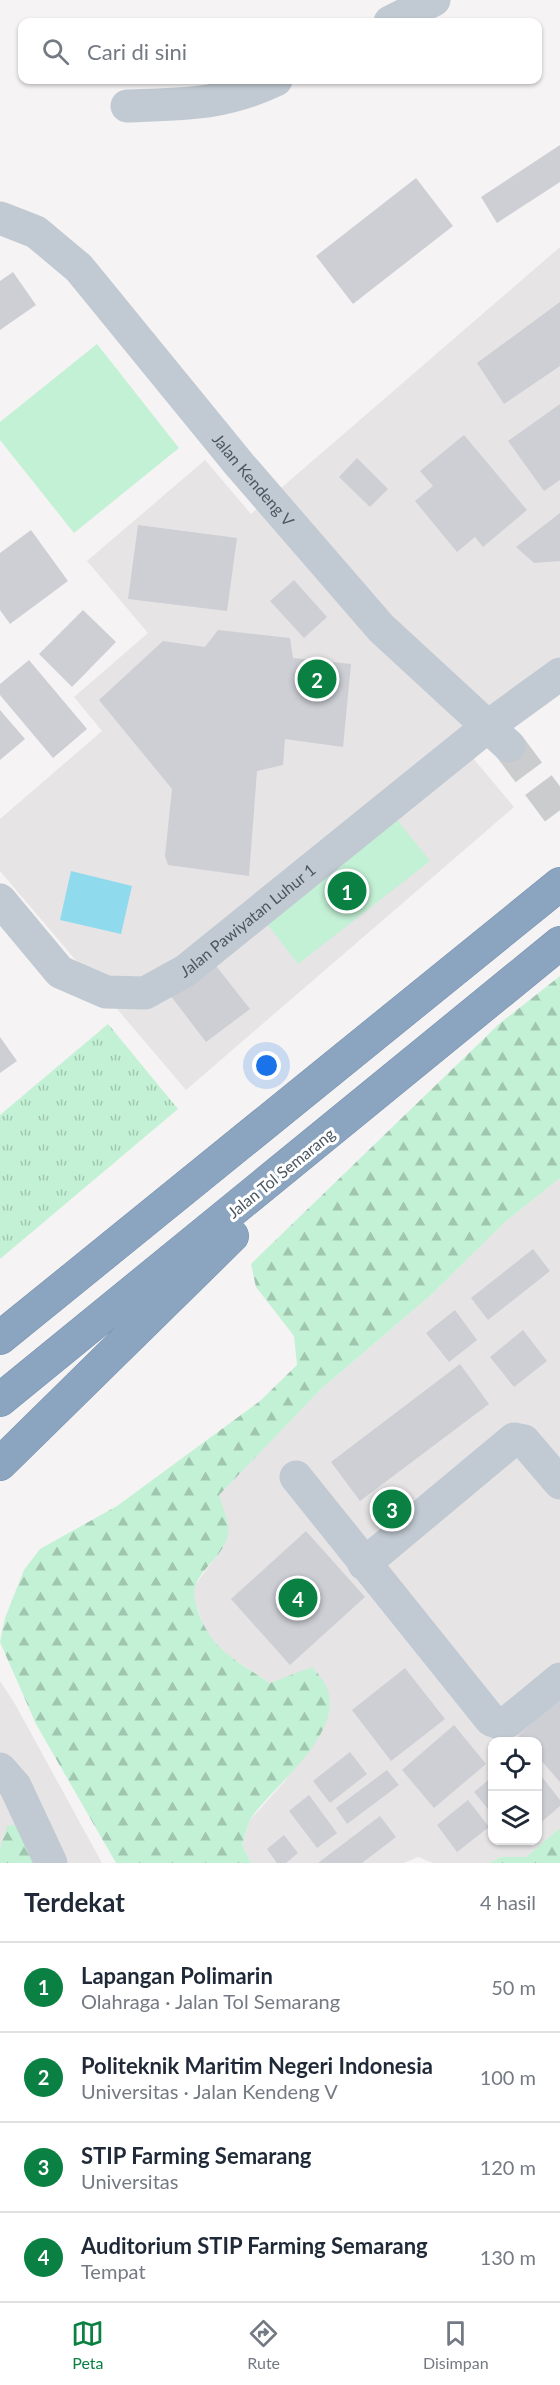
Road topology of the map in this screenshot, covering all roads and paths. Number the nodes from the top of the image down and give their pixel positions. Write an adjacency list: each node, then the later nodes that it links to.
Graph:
1 (434, 0): 2 (street)
2 (398, 18)
3 (267, 84): 4 (street)
4 (128, 106)
5 (0, 193): 7 (street)
6 (0, 218): 7 (street, Jalan Kendeng V)
7 (36, 232): 9 (street, Jalan Kendeng V)
8 (560, 674): 9 (street, Jalan Pawiyatan Luhur 1)
9 (498, 737): 11 (street, Jalan Pawiyatan Luhur 1)
10 (560, 884): 14 (highway)
11 (0, 900)
12 (560, 943): 13 (highway, Jalan Tol Semarang)
13 (380, 1092): 15 (highway, Jalan Tol Semarang); 16 (highway)
14 (0, 1338)
15 (0, 1400)
16 (0, 1464)
17 (296, 1478): 19 (street)
18 (560, 1483): 19 (street)
19 (364, 1564): 20 (street)
20 (560, 1679)
21 (0, 1769): 22 (street)
22 (51, 1863)

